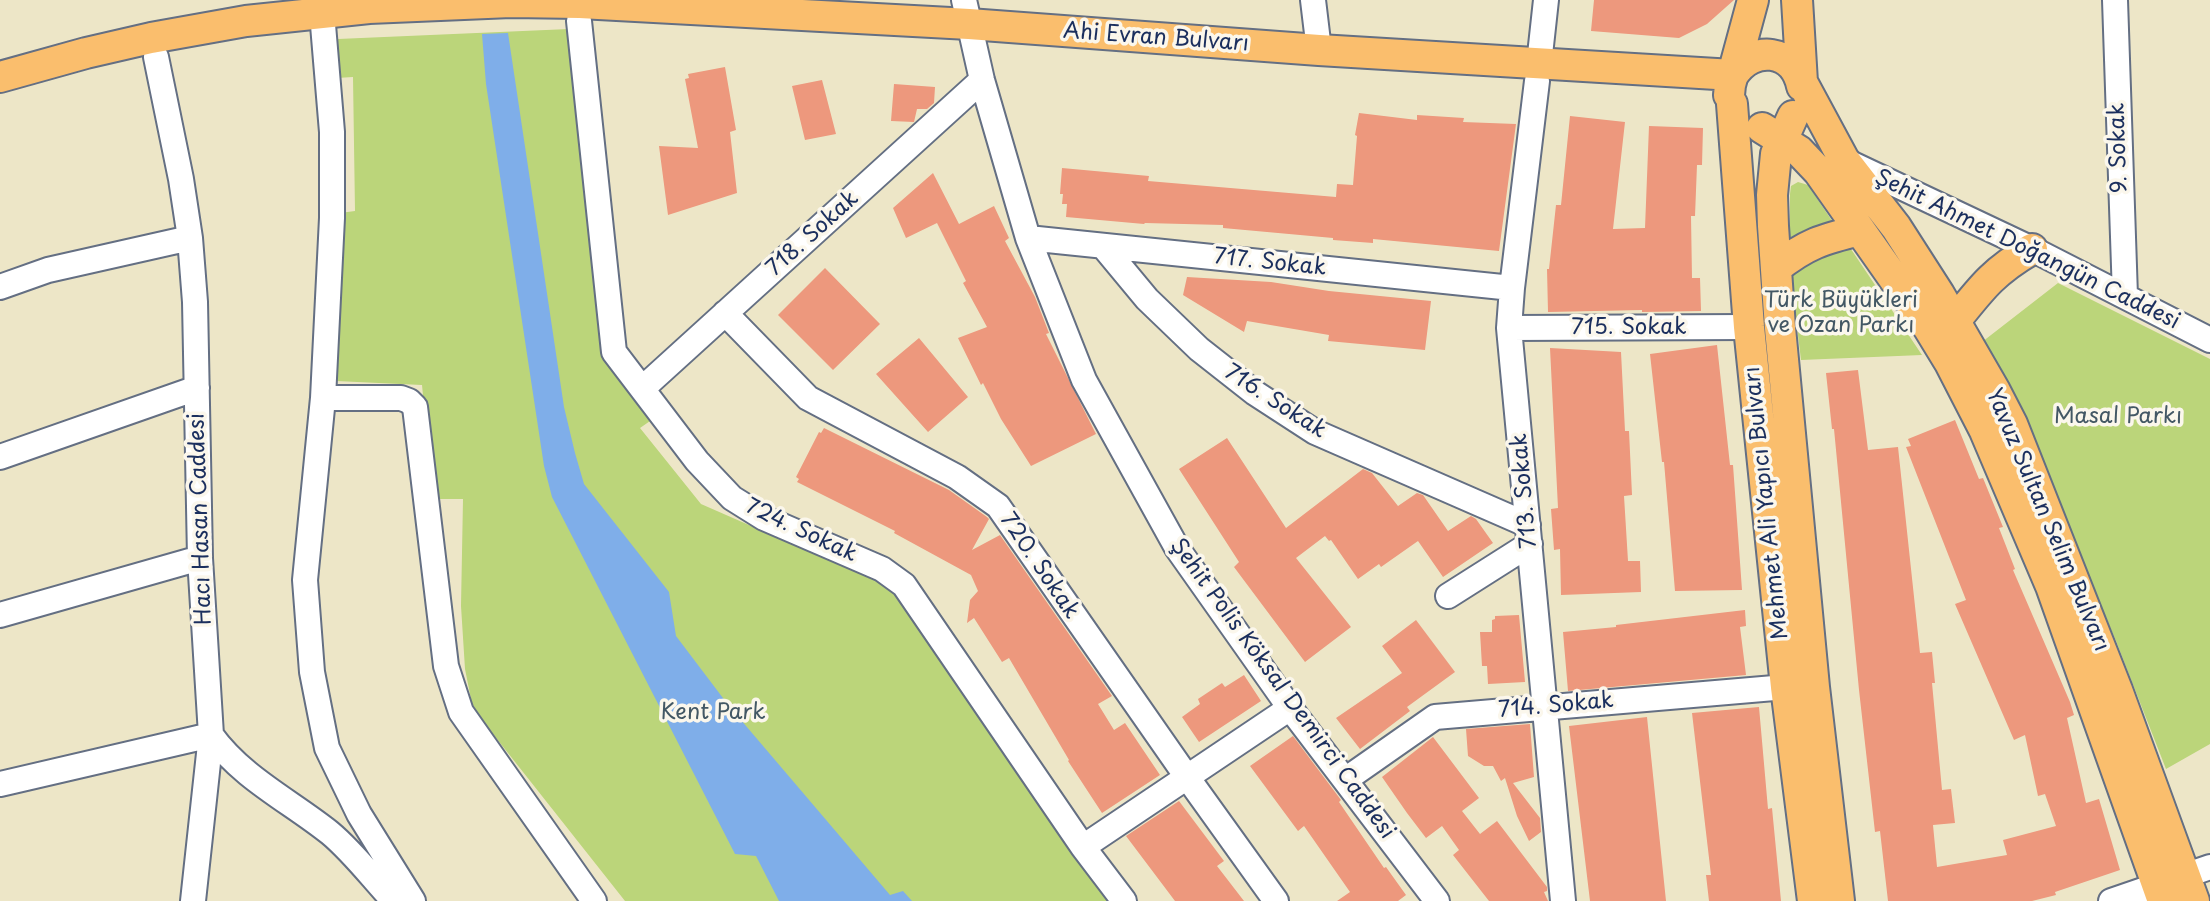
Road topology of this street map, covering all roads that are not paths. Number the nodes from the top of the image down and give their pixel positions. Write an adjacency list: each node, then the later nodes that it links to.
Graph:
1 (1313, 0): 11 (street)
2 (1546, 0): 13 (street, 713. Sokak)
3 (1753, 0): 17 (main road, Mehmet Ali Yapıcı Bulvarı)
4 (1797, 0): 16 (main road)
5 (2115, 0): 29 (street, 9. Sokak)
6 (510, 1): 7 (main road); 8 (main road)
7 (369, 4): 9 (main road)
8 (579, 12): 9 (main road); 10 (main road, Ahi Evran Bulvarı); 36 (street, 724. Sokak)
9 (323, 22): 12 (main road); 14 (main road); 37 (street)
10 (968, 22): 11 (main road, Ahi Evran Bulvarı); 13 (main road, Ahi Evran Bulvarı); 15 (street, Şehit Polis Köksal Demirci Caddesi)
11 (1319, 50): 13 (main road, Ahi Evran Bulvarı)
12 (156, 57): 18 (main road); 22 (street, Hacı Hasan Caddesi)
13 (1538, 72): 17 (main road, Ahi Evran Bulvarı); 28 (street, 713. Sokak)
14 (0, 77)
15 (982, 80): 23 (street, Şehit Polis Köksal Demirci Caddesi); 30 (street, 718. Sokak)
16 (1802, 82): 17 (main road); 19 (main road); 20 (main road, Yavuz Sultan Selim Bulvarı)
17 (1731, 91): 19 (main road); 32 (main road, Mehmet Ali Yapıcı Bulvarı)
18 (0, 97)
19 (1779, 127): 21 (main road, Yavuz Sultan Selim Bulvarı); 26 (main road, Mehmet Ali Yapıcı Bulvarı)
20 (1844, 160): 25 (street, Şehit Ahmet Doğangün Caddesi); 31 (main road, Yavuz Sultan Selim Bulvarı)
21 (1860, 230): 26 (main road); 51 (main road, Yavuz Sultan Selim Bulvarı)
22 (190, 238): 27 (street); 35 (street, Hacı Hasan Caddesi)
23 (1028, 238): 24 (street, 717. Sokak); 45 (street, Şehit Polis Köksal Demirci Caddesi)
24 (1103, 246): 28 (street, 717. Sokak); 39 (street, 716. Sokak)
25 (2032, 249): 29 (street, Şehit Ahmet Doğangün Caddesi); 31 (main road)
26 (1776, 268): 61 (main road, Mehmet Ali Yapıcı Bulvarı)
27 (0, 287)
28 (1512, 288): 33 (street, 713. Sokak)
29 (2125, 296): 34 (street, Şehit Ahmet Doğangün Caddesi)
30 (725, 313): 36 (street, 718. Sokak); 47 (street, 720. Sokak)
31 (1955, 321): 51 (main road, Yavuz Sultan Selim Bulvarı)
32 (1749, 327): 33 (street, 715. Sokak); 43 (main road, Mehmet Ali Yapıcı Bulvarı)
33 (1509, 328): 39 (street, 713. Sokak)
34 (2210, 340)
35 (197, 388): 38 (street); 40 (street, Hacı Hasan Caddesi)
36 (643, 388): 50 (street, 724. Sokak)
37 (323, 398): 54 (street); 55 (street)
38 (0, 457)
39 (1529, 534): 41 (street); 44 (street, 713. Sokak)
40 (200, 558): 42 (street); 46 (street, Hacı Hasan Caddesi)
41 (1448, 596)
42 (0, 615)
43 (1786, 687): 44 (street, 714. Sokak); 60 (main road, Mehmet Ali Yapıcı Bulvarı)
44 (1545, 707): 48 (street, 714. Sokak); 59 (street, 713. Sokak)
45 (1290, 708): 47 (street); 48 (street, Şehit Polis Köksal Demirci Caddesi)
46 (211, 735): 49 (street); 52 (street, Hacı Hasan Caddesi); 53 (street)
47 (1187, 777): 50 (street); 57 (street, 720. Sokak)
48 (1345, 780): 58 (street, Şehit Polis Köksal Demirci Caddesi)
49 (0, 784)
50 (1083, 847): 56 (street, 724. Sokak)
51 (2182, 886): 62 (street)
52 (193, 901)
53 (394, 901)
54 (413, 901)
55 (594, 901)
56 (1124, 901)
57 (1276, 901)
58 (1437, 901)
59 (1563, 901)
60 (1813, 901)
61 (1839, 901)
62 (2111, 901)

